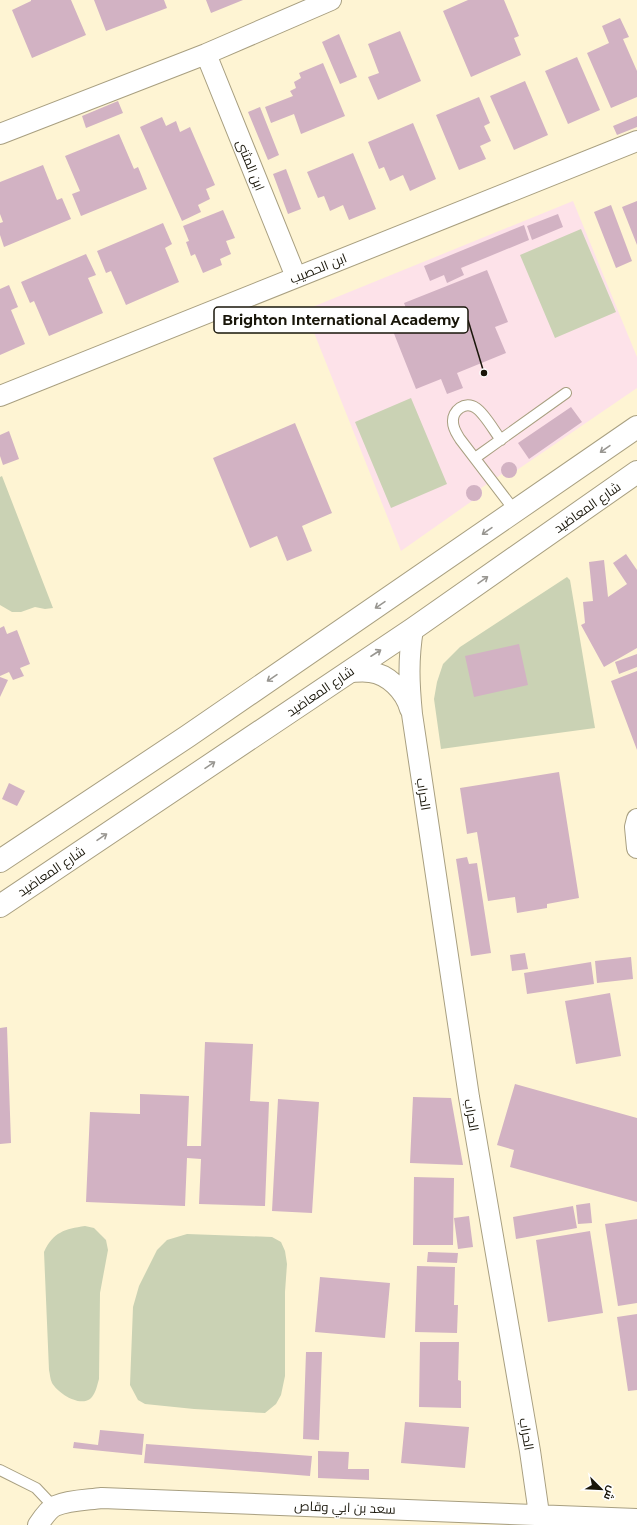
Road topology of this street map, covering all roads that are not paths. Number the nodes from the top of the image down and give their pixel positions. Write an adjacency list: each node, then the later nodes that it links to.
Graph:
1 (331, 0): 2 (street)
2 (206, 54): 3 (street); 5 (street, ابن المثنى)
3 (0, 134)
4 (637, 141): 5 (street, ابن الحصيب)
5 (296, 277): 7 (street, ابن الحصيب)
6 (566, 394): 9 (lane)
7 (0, 396)
8 (637, 427): 12 (street, one-way to 12)
9 (501, 440): 10 (lane); 10 (lane)
10 (475, 458): 12 (lane)
11 (637, 472): 13 (street, شارع المعاضيد, one-way to 11)
12 (515, 511): 18 (street, one-way to 18)
13 (413, 629): 14 (street, شارع المعاضيد, one-way to 13); 15 (street, الحراب)
14 (348, 672): 15 (street, الحراب); 19 (street, شارع المعاضيد, one-way to 14)
15 (412, 714): 22 (street, الحراب)
16 (637, 819): 17 (street)
17 (637, 848)
18 (0, 860)
19 (0, 906)
20 (0, 1470): 21 (lane)
21 (54, 1507): 22 (street, سعد بن ابي وقاص); 24 (street)
22 (539, 1514): 23 (street, سعد بن ابي وقاص)
23 (637, 1519)
24 (38, 1525)

